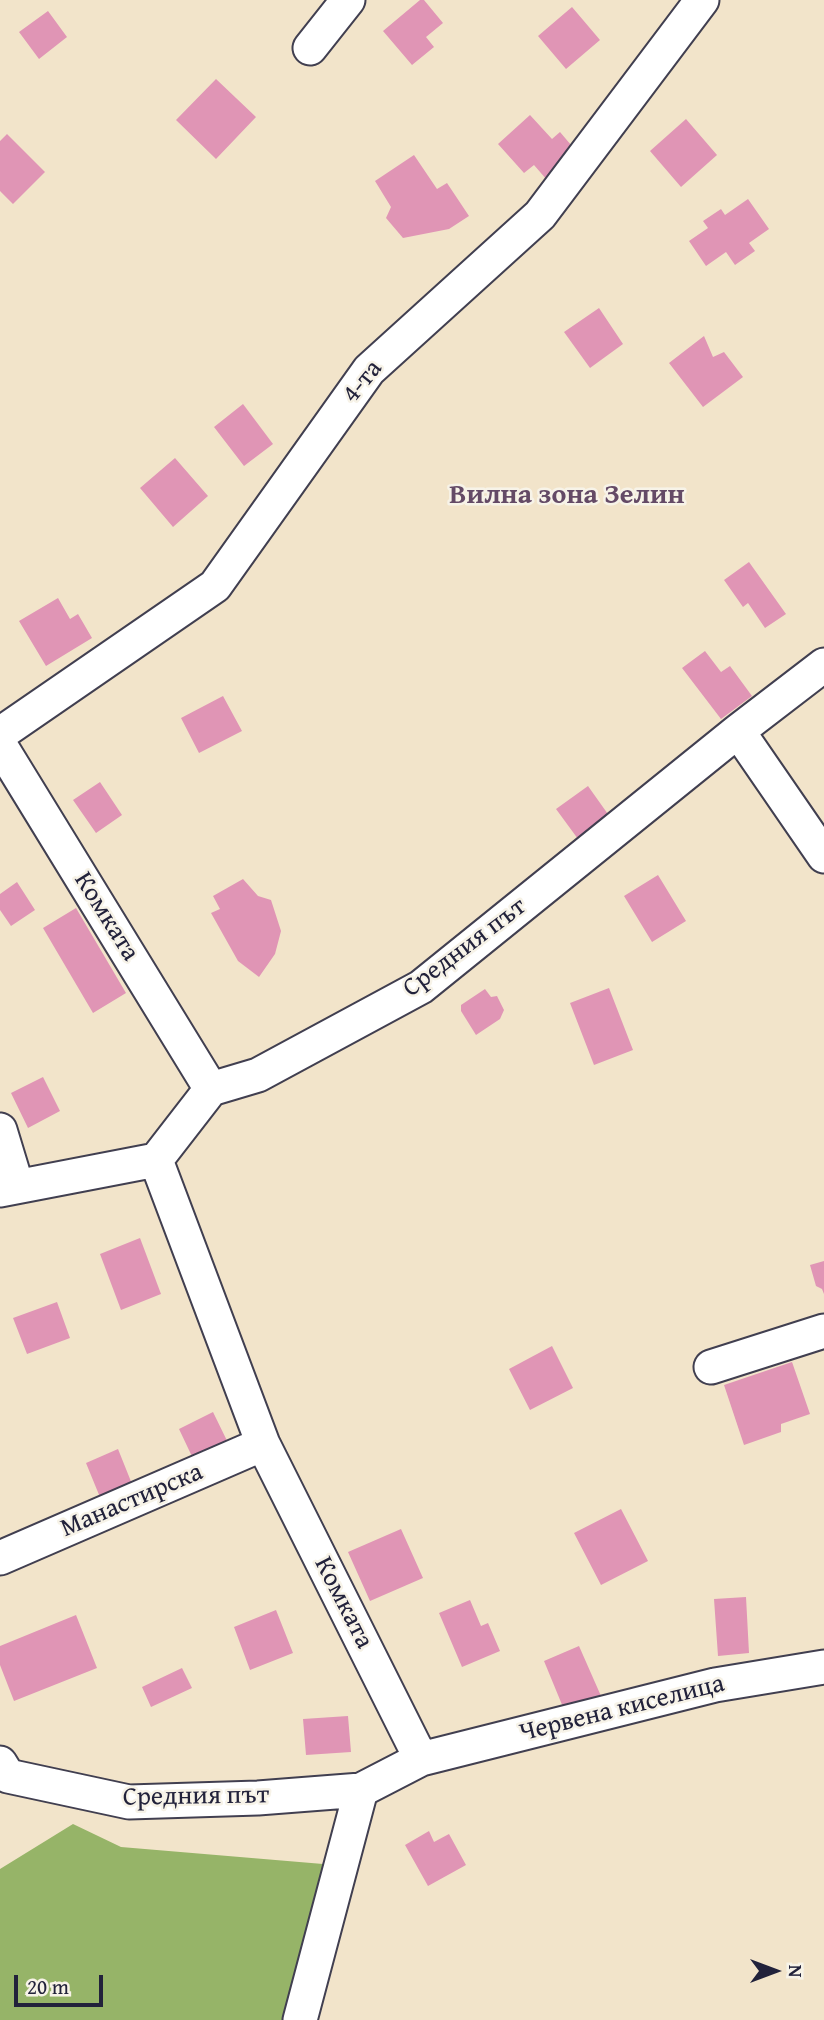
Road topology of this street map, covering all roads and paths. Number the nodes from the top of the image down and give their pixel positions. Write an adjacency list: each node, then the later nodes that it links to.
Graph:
1 (348, 0): 3 (street)
2 (702, 0): 6 (street, 4-та)
3 (310, 48)
4 (824, 664): 5 (street, Средния път)
5 (738, 731): 8 (street); 9 (street, Средния път)
6 (0, 734)
7 (0, 745): 9 (street, Комката)
8 (824, 856)
9 (211, 1089): 11 (street)
10 (0, 1130): 12 (street)
11 (156, 1160): 12 (street); 15 (street, Комката)
12 (9, 1188)
13 (824, 1331): 14 (street)
14 (711, 1367)
15 (263, 1444): 16 (street, Манастирска); 18 (street, Комката)
16 (0, 1558)
17 (824, 1667): 18 (street, Червена киселица)
18 (421, 1759): 20 (street)
19 (0, 1763): 20 (street, Средния път)
20 (361, 1790): 21 (street)
21 (300, 2020)

